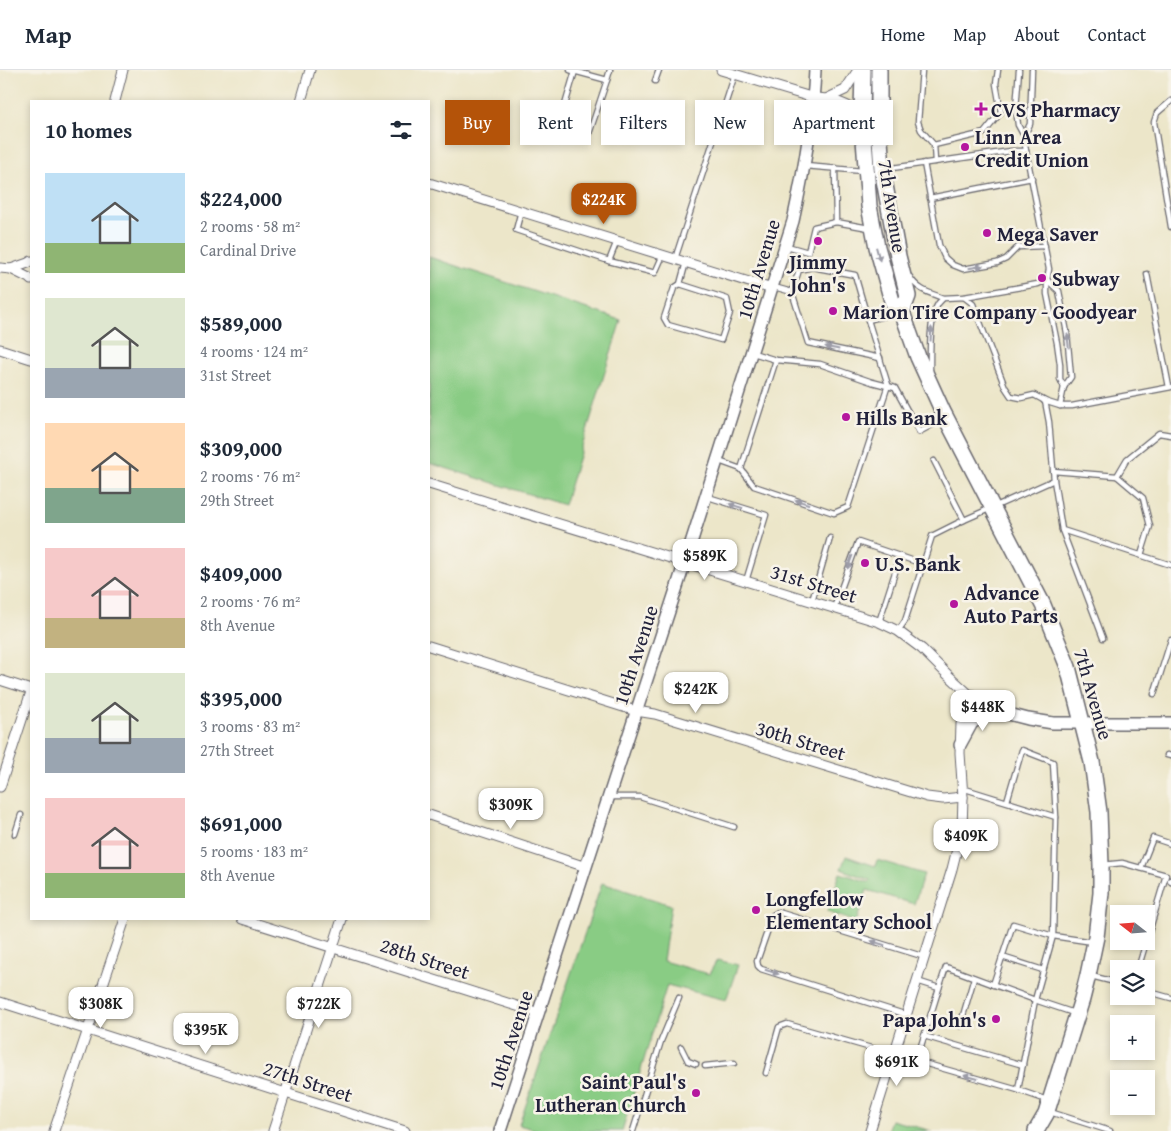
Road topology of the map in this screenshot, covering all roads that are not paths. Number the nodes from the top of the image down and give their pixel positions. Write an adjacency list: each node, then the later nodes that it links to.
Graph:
1 (123, 70): 20 (street)
2 (310, 70): 21 (street)
3 (610, 70): 16 (lane)
4 (658, 70): 17 (lane)
5 (721, 70): 15 (street)
6 (815, 70): 18 (street, 10th Avenue)
7 (858, 70): 19 (street)
8 (863, 70): 23 (main road, 7th Avenue)
9 (879, 70): 33 (main road, 7th Avenue)
10 (922, 70): 27 (lane)
11 (998, 70): 27 (lane)
12 (1019, 70): 25 (lane)
13 (1032, 70): 25 (lane)
14 (573, 71): 16 (lane); 16 (lane)
15 (735, 74): 18 (street); 47 (lane)
16 (607, 80)
17 (655, 81)
18 (814, 98): 19 (street); 31 (street, 10th Avenue)
19 (828, 98): 22 (street)
20 (115, 100)
21 (301, 100)
22 (834, 100)
23 (862, 100)
24 (1171, 102): 40 (lane)
25 (1024, 136): 28 (lane)
26 (864, 145): 34 (main road, 7th Avenue)
27 (934, 145): 29 (lane)
28 (1026, 151): 29 (lane); 35 (lane)
29 (936, 162): 30 (lane)
30 (924, 163): 33 (lane); 37 (lane)
31 (804, 166): 32 (lane); 43 (street, 10th Avenue)
32 (835, 168): 34 (lane); 39 (lane)
33 (882, 169): 34 (lane); 46 (main road, 7th Avenue)
34 (866, 171): 41 (main road, 7th Avenue)
35 (1032, 178): 37 (lane); 44 (lane)
36 (430, 183): 38 (street)
37 (930, 198): 44 (lane, one-way to 44)
38 (521, 212): 42 (street); 48 (lane)
39 (836, 222): 41 (lane); 43 (lane)
40 (1171, 227)
41 (873, 229): 61 (main road, 7th Avenue, one-way to 61)
42 (617, 241): 45 (street); 48 (lane)
43 (786, 246): 57 (street, 10th Avenue)
44 (1045, 246): 55 (lane)
45 (663, 255): 47 (street); 48 (lane)
46 (898, 256): 60 (lane); 61 (main road, 7th Avenue)
47 (675, 259): 50 (street)
48 (610, 261)
49 (30, 262): 52 (street)
50 (686, 262): 56 (lane); 57 (street)
51 (0, 268): 52 (street)
52 (12, 270): 54 (street)
53 (1147, 274): 71 (lane)
54 (30, 279)
55 (1046, 280): 59 (lane); 70 (lane); 70 (lane, one-way to 55)
56 (680, 284): 56 (lane)
57 (773, 288): 58 (lane); 64 (street, 10th Avenue)
58 (792, 292): 62 (lane); 65 (lane, one-way to 58)
59 (964, 297): 60 (lane); 72 (lane)
60 (944, 298): 68 (lane, one-way to 60)
61 (902, 312): 62 (lane); 68 (main road, 7th Avenue)
62 (868, 320): 65 (lane)
63 (0, 350): 66 (street)
64 (752, 352): 67 (lane); 76 (street, 10th Avenue)
65 (880, 358): 69 (lane)
66 (30, 359)
67 (776, 360): 69 (lane); 78 (lane)
68 (929, 382): 74 (main road, 7th Avenue)
69 (888, 385): 74 (lane); 78 (lane, one-way to 78)
70 (1064, 387): 73 (lane)
71 (1170, 387): 73 (lane)
72 (1044, 401): 73 (lane); 79 (lane)
73 (1060, 406)
74 (946, 418): 84 (main road, 7th Avenue)
75 (1171, 435): 80 (lane)
76 (718, 461): 78 (lane); 83 (street, 10th Avenue)
77 (934, 461): 85 (lane)
78 (741, 469)
79 (1053, 471): 80 (lane); 81 (lane)
80 (1118, 476): 88 (lane)
81 (1054, 480): 84 (lane); 86 (lane)
82 (430, 484): 90 (street, 31st Street)
83 (706, 496): 90 (street, 10th Avenue); 93 (lane, one-way to 83)
84 (992, 508): 85 (lane); 108 (main road, 7th Avenue)
85 (964, 520): 91 (lane)
86 (1062, 530): 88 (lane); 98 (lane)
87 (830, 538): 94 (lane)
88 (1141, 555): 92 (lane)
89 (900, 557): 91 (lane); 95 (lane, one-way to 95); 96 (lane)
90 (685, 562): 93 (street, 31st Street); 107 (street, 10th Avenue)
91 (923, 564): 97 (lane)
92 (1171, 565)
93 (746, 581): 94 (street, 31st Street)
94 (812, 602): 95 (street, 31st Street)
95 (834, 608): 96 (street, 31st Street)
96 (879, 622): 97 (street, 31st Street)
97 (898, 631): 105 (street, 31st Street)
98 (1103, 638)
99 (1171, 640): 104 (lane)
100 (430, 650): 107 (street, 30th Street)
101 (0, 680): 102 (street)
102 (30, 691)
103 (30, 694): 111 (street)
104 (1154, 694)
105 (971, 696): 106 (street, 31st Street); 110 (street)
106 (995, 709): 108 (street, 31st Street); 110 (street)
107 (636, 711): 112 (street, 30th Street); 113 (street, 10th Avenue)
108 (1082, 722): 109 (street, 31st Street); 121 (main road, 7th Avenue)
109 (1171, 723)
110 (960, 745): 112 (street)
111 (0, 787)
112 (962, 792): 114 (lane); 131 (street)
113 (609, 797): 118 (lane); 122 (street, 10th Avenue)
114 (1007, 802): 117 (lane); 117 (lane)
115 (21, 815): 119 (lane)
116 (430, 815): 122 (street)
117 (1056, 817): 128 (lane)
118 (734, 827)
119 (15, 834)
120 (1171, 844): 123 (lane)
121 (1101, 866): 123 (lane); 129 (main road, 7th Avenue)
122 (586, 867): 146 (street, 10th Avenue)
123 (1141, 868): 124 (lane)
124 (1169, 880): 133 (lane)
125 (125, 920): 150 (street)
126 (245, 920): 130 (street, 28th Street)
127 (342, 920): 130 (street)
128 (1053, 936): 129 (lane); 132 (lane); 134 (lane)
129 (1094, 942): 135 (main road, 7th Avenue)
130 (333, 948): 146 (street, 28th Street); 161 (street)
131 (925, 957): 137 (street); 148 (lane, one-way to 148)
132 (1002, 957): 134 (lane); 139 (lane)
133 (1141, 960)
134 (1043, 970): 144 (lane)
135 (1088, 975): 138 (lane); 147 (main road, 7th Avenue)
136 (974, 978): 139 (lane); 140 (lane); 149 (lane)
137 (917, 981): 140 (lane); 148 (street)
138 (1110, 981)
139 (993, 985): 144 (lane)
140 (939, 988): 151 (lane)
141 (1155, 994): 143 (lane)
142 (679, 998): 167 (lane)
143 (1171, 998)
144 (1035, 1000): 147 (lane); 157 (lane)
145 (0, 1002): 150 (street, 27th Street)
146 (539, 1013): 163 (street, 10th Avenue)
147 (1078, 1014): 162 (main road, 7th Avenue)
148 (907, 1015): 153 (street)
149 (960, 1026)
150 (88, 1030): 161 (street, 27th Street); 164 (street)
151 (924, 1036): 154 (lane); 157 (lane)
152 (681, 1047): 156 (lane)
153 (894, 1055): 154 (lane); 159 (lane); 168 (street)
154 (916, 1062): 160 (lane, one-way to 154)
155 (734, 1063): 158 (lane)
156 (696, 1064)
157 (1023, 1065): 160 (lane)
158 (705, 1066)
159 (766, 1073)
160 (1018, 1090): 162 (lane)
161 (286, 1092): 165 (street); 166 (street, 27th Street)
162 (1047, 1109): 169 (main road, 7th Avenue); 170 (main road, 7th Avenue); 171 (lane)
163 (504, 1130)
164 (54, 1131)
165 (272, 1131)
166 (405, 1131)
167 (633, 1131)
168 (870, 1131)
169 (1036, 1131)
170 (1049, 1131)
171 (1110, 1131)

